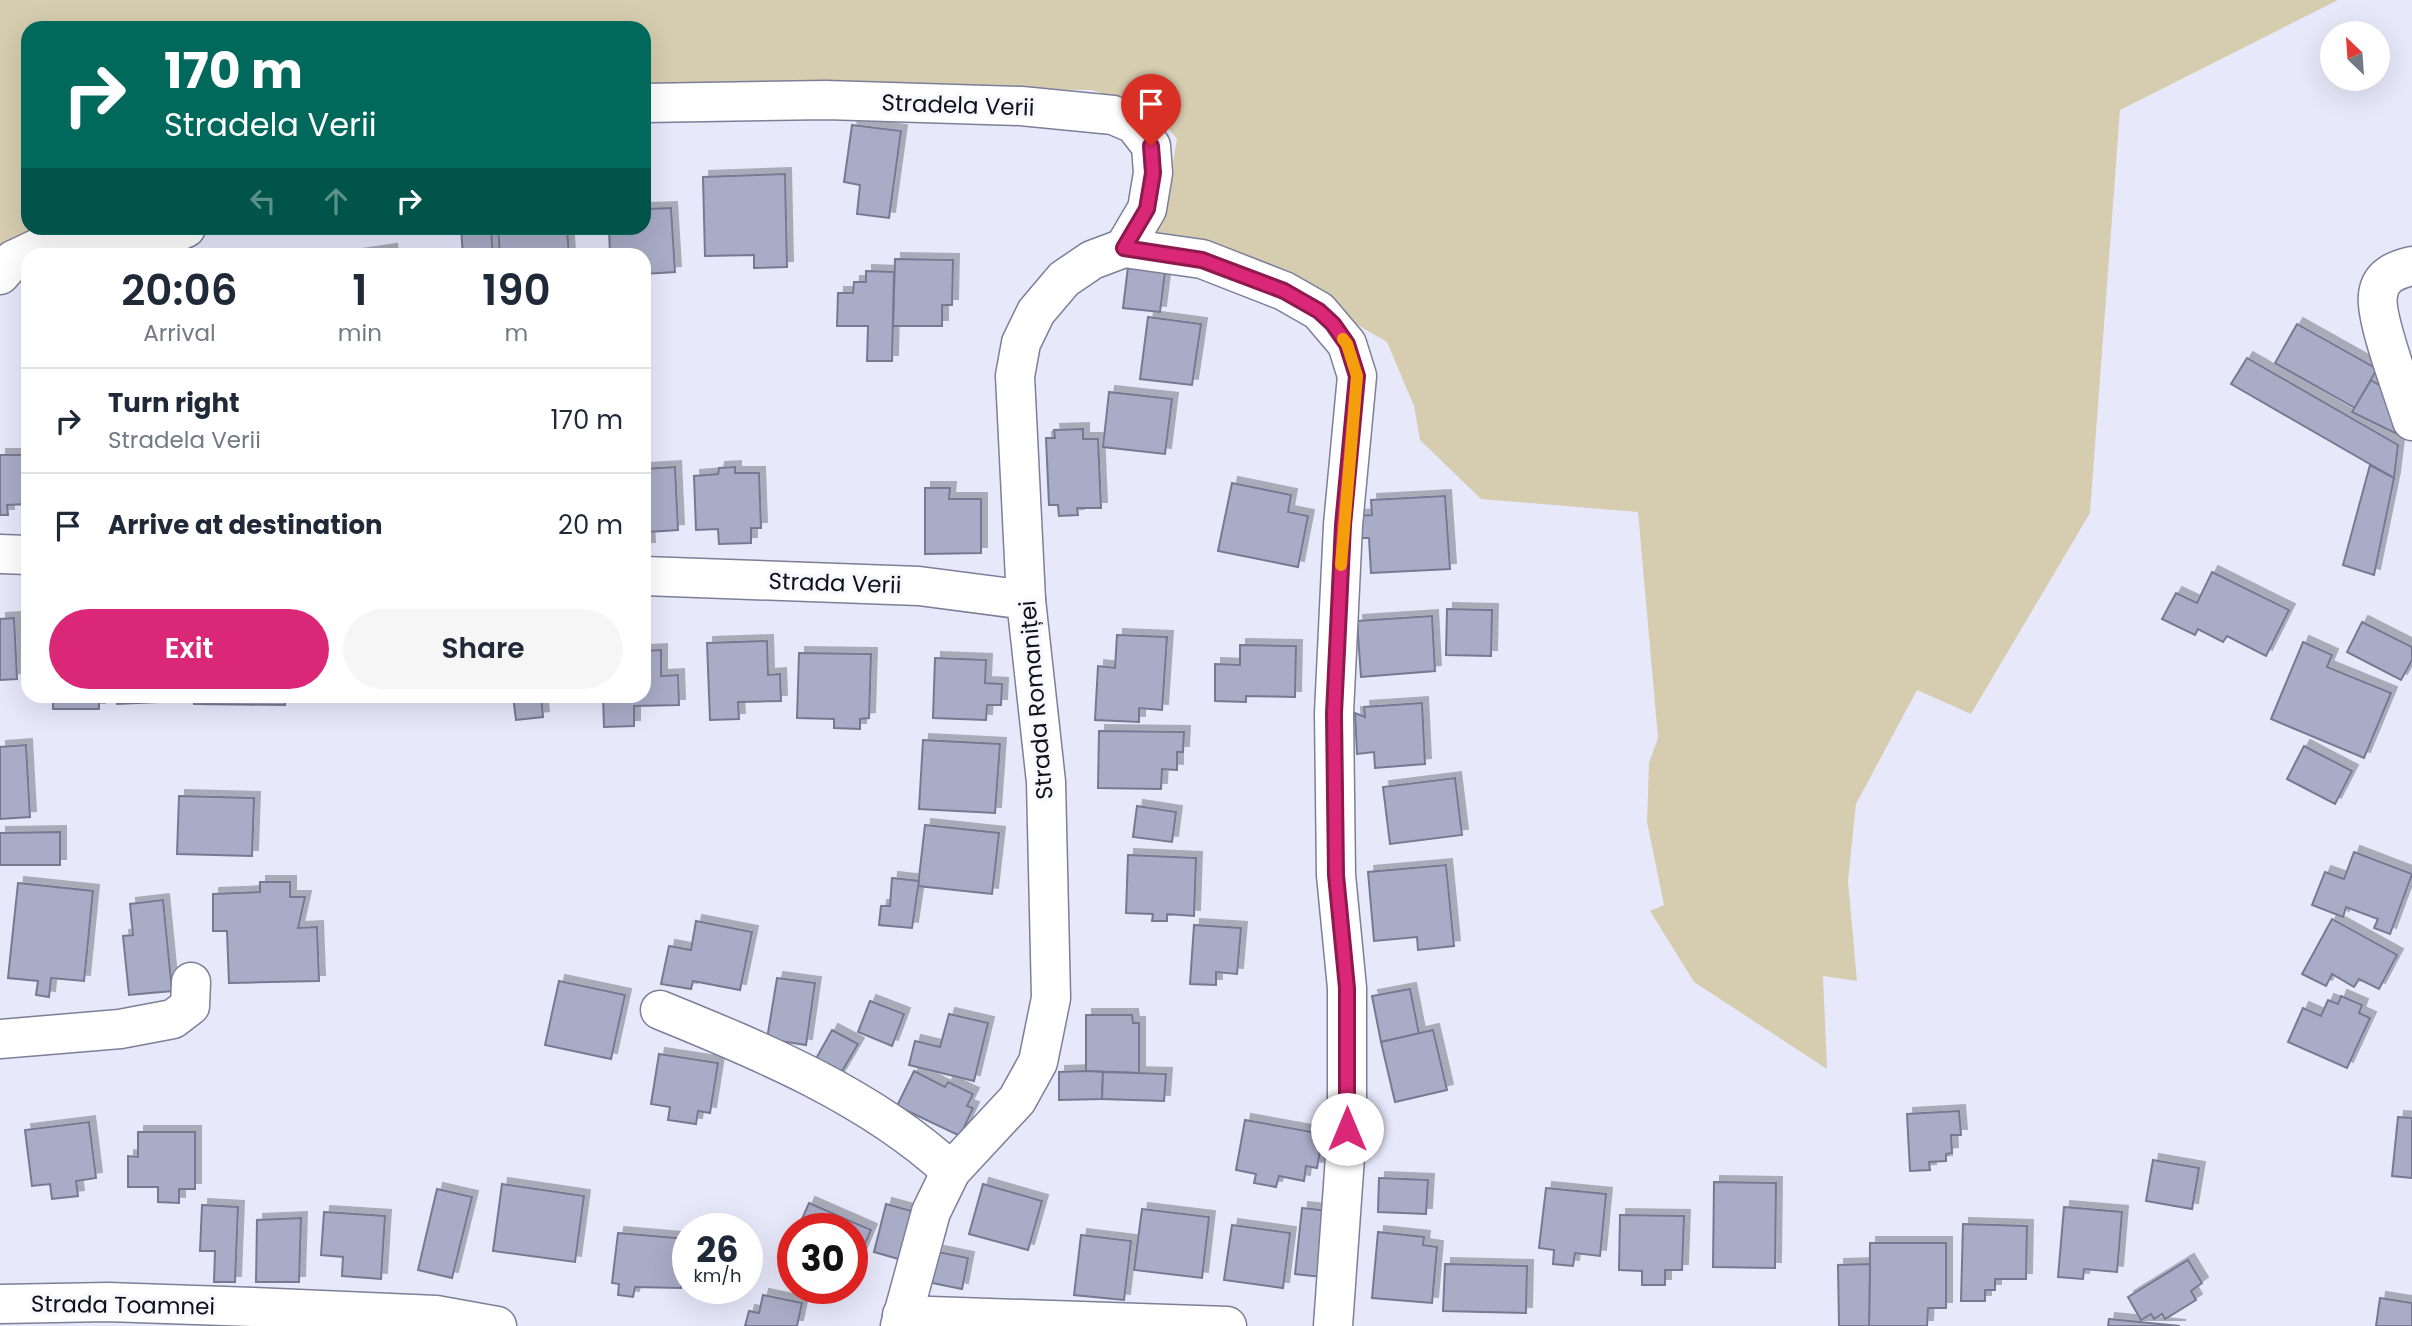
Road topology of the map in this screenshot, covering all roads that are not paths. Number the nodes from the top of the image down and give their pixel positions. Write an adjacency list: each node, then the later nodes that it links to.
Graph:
1 (651, 103): 4 (street, Stradela Verii)
2 (171, 235): 3 (street)
3 (38, 248)
4 (1124, 248): 12 (street, Strada Romaniței); 21 (street)
5 (21, 256): 7 (street)
6 (2412, 267): 8 (street)
7 (0, 275)
8 (2412, 421)
9 (0, 554): 10 (street)
10 (21, 555)
11 (651, 576): 12 (street, Strada Verii)
12 (1026, 600): 16 (street, Strada Romaniței)
13 (191, 982): 15 (street)
14 (660, 1010): 16 (street)
15 (0, 1039)
16 (951, 1171): 18 (street, Strada Romaniței)
17 (0, 1304): 19 (street, Strada Toamnei)
18 (901, 1320): 20 (street)
19 (497, 1326)
20 (1227, 1326)
21 (1333, 1326)

